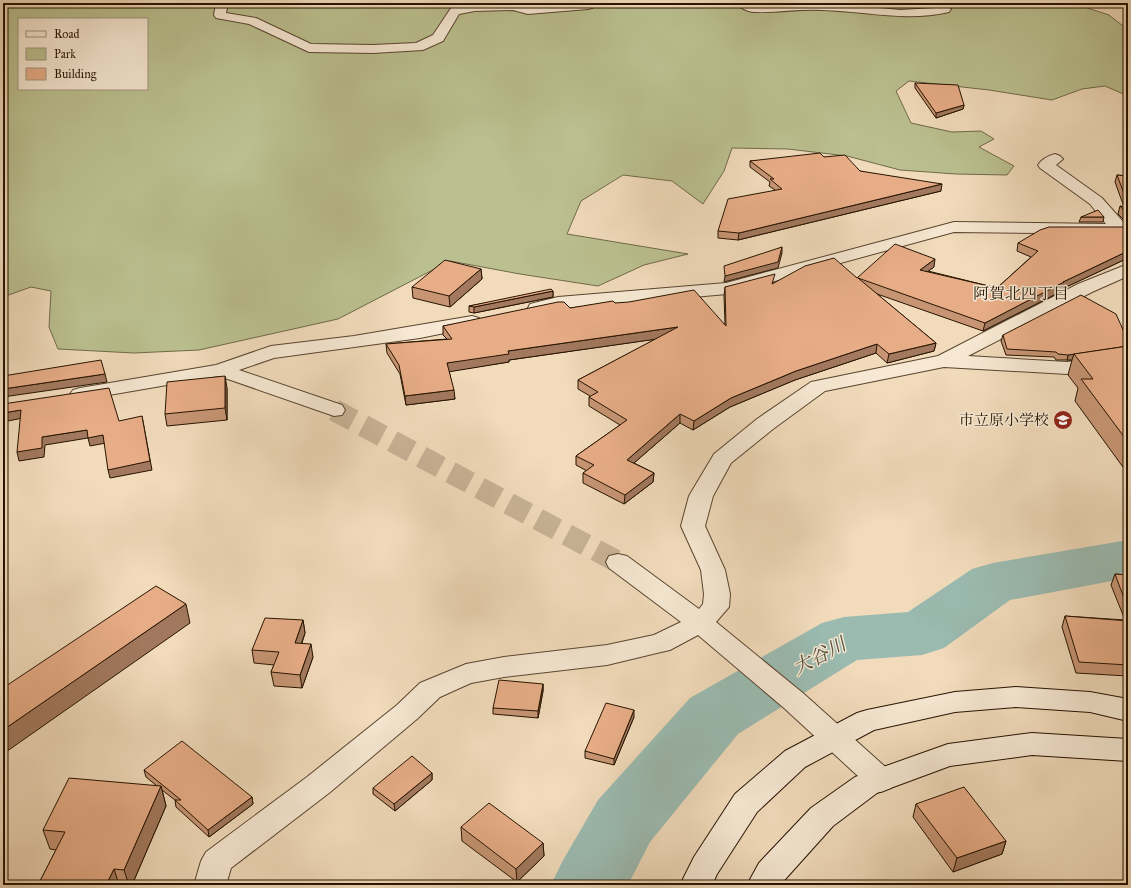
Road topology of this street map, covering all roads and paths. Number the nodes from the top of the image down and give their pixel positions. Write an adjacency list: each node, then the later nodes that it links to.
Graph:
1 (222, 3): 2 (street)
2 (591, 3)
3 (743, 3): 4 (street)
4 (936, 3)
5 (1055, 159): 6 (street)
6 (1123, 228): 8 (street)
7 (1128, 269): 11 (street)
8 (521, 312)
9 (490, 318): 12 (street)
10 (1128, 359): 11 (street)
11 (944, 361): 16 (street)
12 (220, 370): 13 (street); 14 (street)
13 (62, 397)
14 (334, 410)
15 (618, 562): 16 (street)
16 (700, 623): 18 (street); 21 (street)
17 (1128, 710): 18 (street)
18 (835, 738): 20 (street); 22 (street)
19 (1128, 750): 20 (street)
20 (881, 780): 23 (street)
21 (210, 885)
22 (696, 885)
23 (762, 885)

